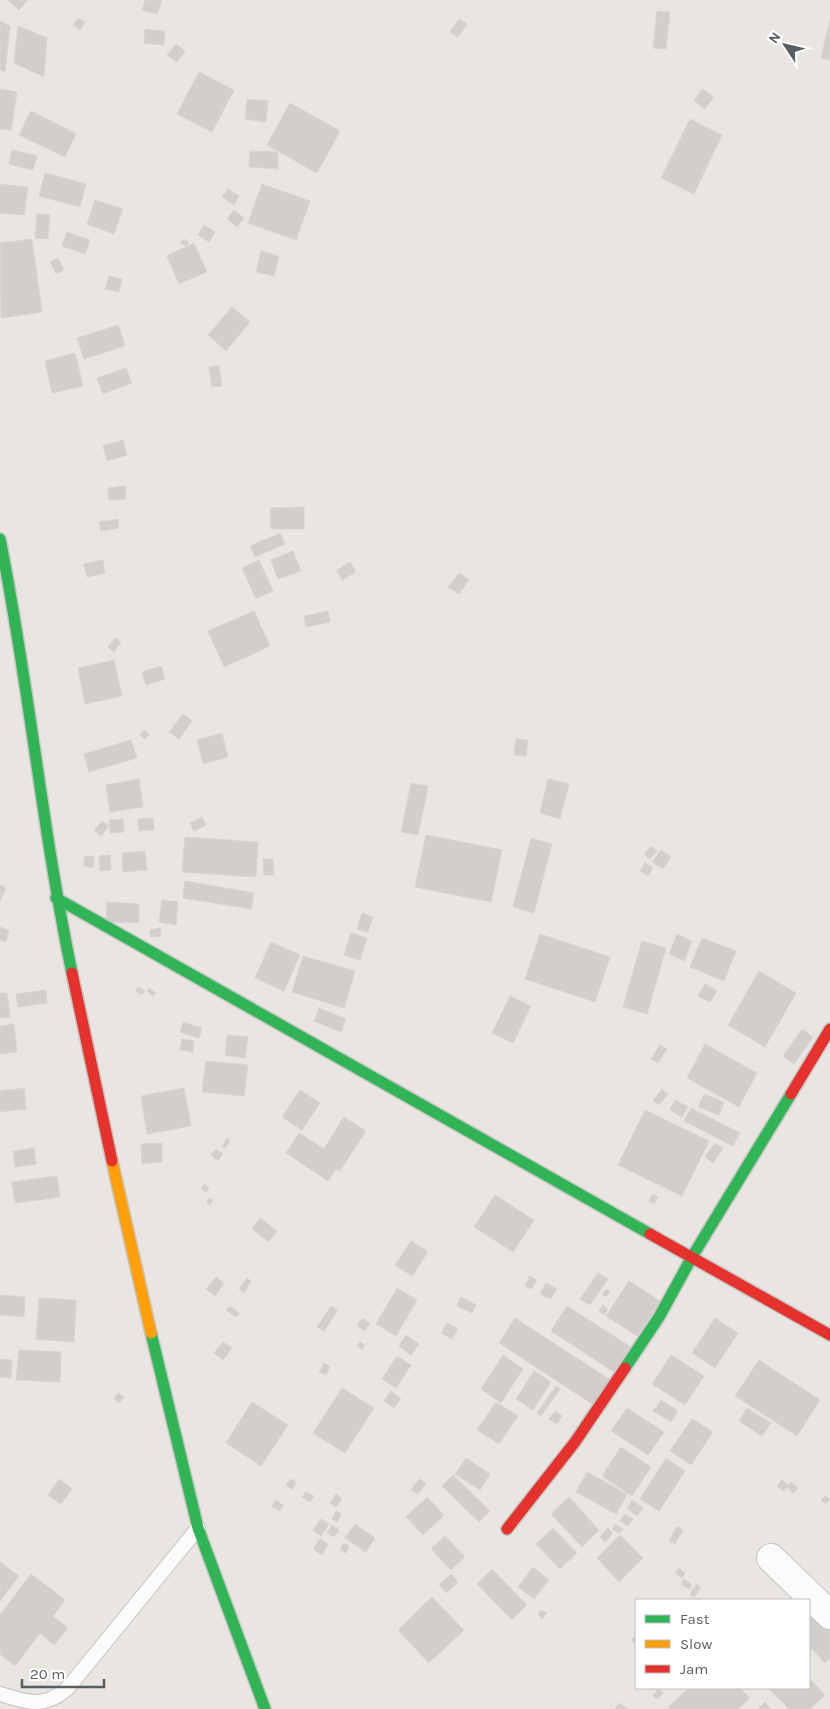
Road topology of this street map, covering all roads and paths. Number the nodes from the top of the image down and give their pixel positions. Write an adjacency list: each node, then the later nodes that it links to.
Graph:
1 (0, 539): 2 (street)
2 (6, 602): 3 (street)
3 (56, 898): 5 (street); 7 (street)
4 (830, 1030): 5 (street)
5 (692, 1257): 6 (street); 8 (street)
6 (830, 1335)
7 (198, 1528): 11 (lane); 12 (street)
8 (507, 1529)
9 (771, 1558): 10 (street)
10 (830, 1615)
11 (0, 1694)
12 (265, 1709)

